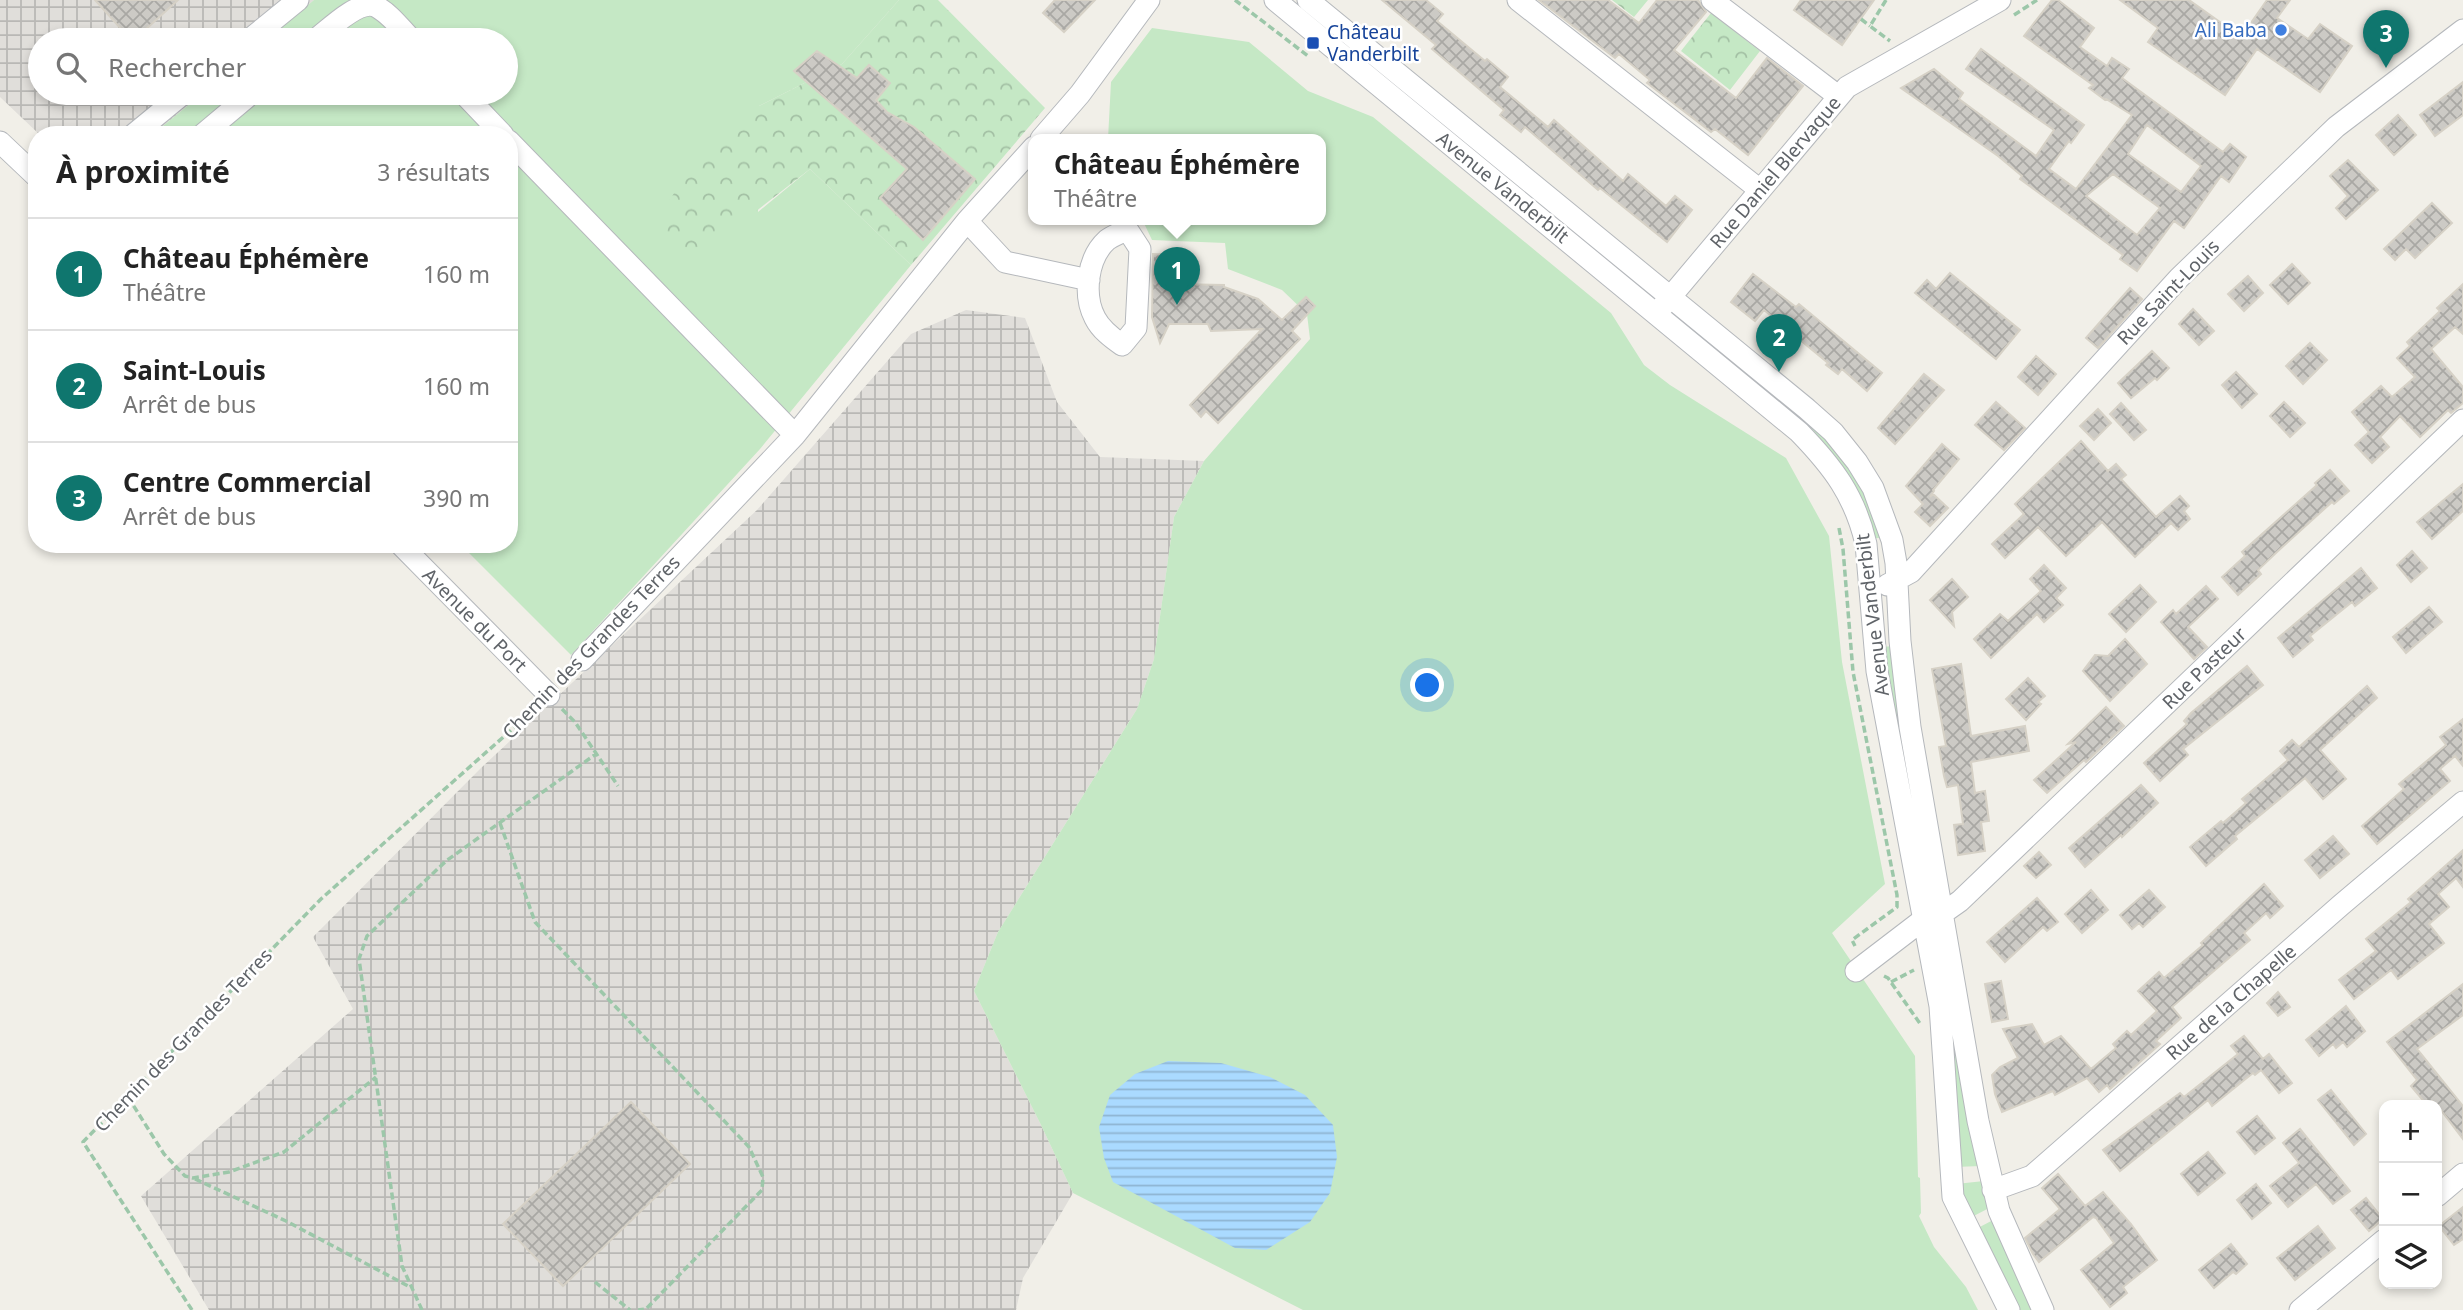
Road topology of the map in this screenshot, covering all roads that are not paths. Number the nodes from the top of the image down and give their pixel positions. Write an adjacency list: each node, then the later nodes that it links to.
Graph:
1 (298, 0): 8 (street)
2 (1149, 0): 19 (street)
3 (1275, 0): 28 (street, Avenue Vanderbilt)
4 (1308, 0): 27 (street, Avenue Vanderbilt)
5 (1518, 0): 24 (street)
6 (1712, 0): 12 (street)
7 (2006, 8): 12 (street, Rue Daniel Blervaque)
8 (264, 28)
9 (330, 28): 10 (street)
10 (400, 28)
11 (2463, 30): 32 (street, Rue Saint-Louis)
12 (1838, 96): 24 (street, Rue Daniel Blervaque)
13 (169, 105): 16 (street)
14 (238, 105): 17 (street)
15 (474, 105): 18 (street)
16 (144, 126)
17 (213, 126)
18 (494, 126)
19 (1045, 134)
20 (0, 142): 23 (street)
21 (518, 150): 30 (street)
22 (1028, 154): 25 (street, Chemin des Grandes Terres)
23 (28, 168)
24 (1760, 190): 27 (street, Rue Daniel Blervaque)
25 (967, 221): 26 (street); 30 (street, Chemin des Grandes Terres)
26 (1089, 280): 26 (street)
27 (1670, 297): 28 (street, Rue Daniel Blervaque); 32 (street, Avenue Vanderbilt)
28 (1656, 314): 33 (street, Avenue Vanderbilt)
29 (2463, 420): 37 (street, Rue Pasteur)
30 (795, 435): 34 (street, Chemin des Grandes Terres)
31 (409, 553): 35 (street, Avenue du Port)
32 (1897, 581): 33 (street, Rue Saint-Louis); 37 (street, Avenue Vanderbilt)
33 (1871, 591): 37 (street, Avenue Vanderbilt)
34 (582, 660)
35 (549, 695)
36 (2463, 802): 40 (street, Rue de la Chapelle)
37 (1934, 916): 38 (street, Rue Pasteur); 40 (street, Avenue Vanderbilt); 43 (street, Avenue Vanderbilt)
38 (1856, 971)
39 (2463, 1174): 41 (street)
40 (1993, 1190): 44 (street, Avenue Vanderbilt)
41 (2442, 1192)
42 (2379, 1244): 45 (street)
43 (2009, 1310)
44 (2043, 1310)
45 (2300, 1310)

